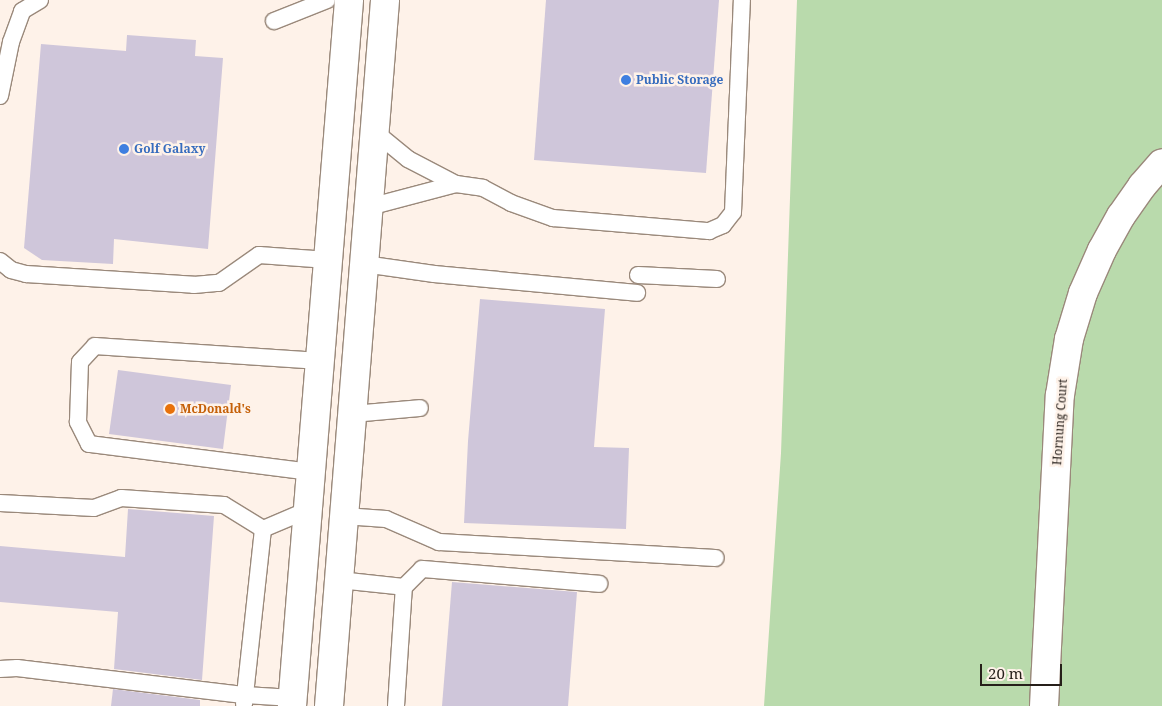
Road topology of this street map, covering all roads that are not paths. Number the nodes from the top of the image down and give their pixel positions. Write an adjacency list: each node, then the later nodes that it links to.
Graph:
1 (40, 0): 7 (lane)
2 (327, 0): 6 (lane)
3 (349, 0): 12 (main road)
4 (385, 0): 8 (main road)
5 (742, 0): 10 (lane)
6 (274, 21)
7 (0, 96)
8 (375, 132): 10 (lane); 11 (main road)
9 (1162, 164): 35 (main road, Hornung Court)
10 (456, 184): 11 (lane)
11 (369, 207): 14 (main road)
12 (328, 260): 13 (lane); 18 (main road)
13 (0, 261)
14 (364, 264): 17 (lane); 20 (main road)
15 (638, 275): 16 (lane)
16 (717, 279)
17 (637, 293)
18 (319, 361): 21 (main road); 21 (lane)
19 (420, 408): 20 (lane)
20 (352, 414): 24 (main road)
21 (311, 472): 23 (main road)
22 (0, 503): 25 (lane)
23 (308, 510): 25 (lane); 32 (main road)
24 (344, 516): 26 (lane); 27 (main road)
25 (263, 528): 31 (lane)
26 (716, 558)
27 (339, 580): 29 (lane); 33 (main road)
28 (599, 584): 29 (lane)
29 (404, 587): 34 (lane)
30 (0, 669): 31 (lane)
31 (244, 701): 32 (lane)
32 (292, 702)
33 (330, 706)
34 (396, 706)
35 (1044, 706)

